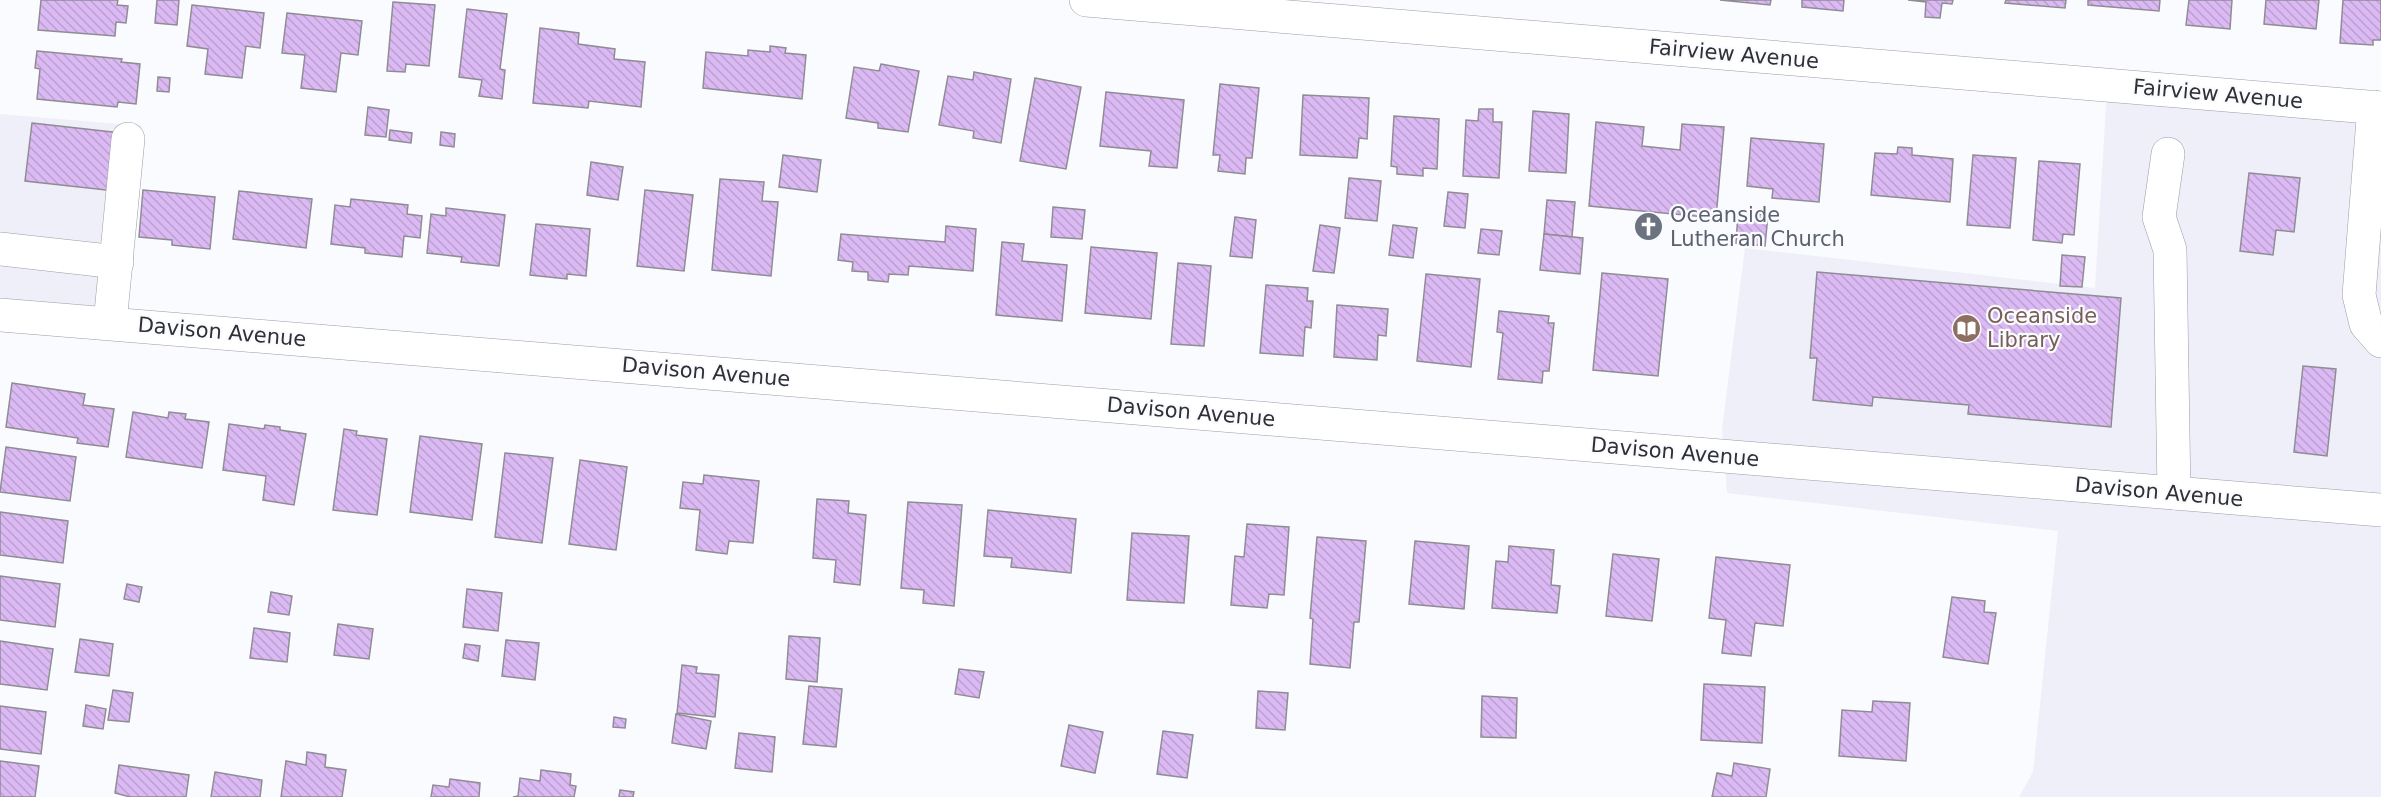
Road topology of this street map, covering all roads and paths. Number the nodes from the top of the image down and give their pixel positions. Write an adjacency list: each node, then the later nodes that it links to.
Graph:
1 (1086, 0): 2 (main road, Fairview Avenue)
2 (2378, 107): 9 (main road)
3 (128, 139): 6 (main road)
4 (2168, 154): 10 (main road)
5 (0, 249): 6 (main road)
6 (117, 262): 8 (main road)
7 (0, 315): 8 (main road, Davison Avenue)
8 (110, 323): 10 (main road, Davison Avenue)
9 (2381, 341)
10 (2174, 493): 11 (main road, Davison Avenue)
11 (2381, 510)

